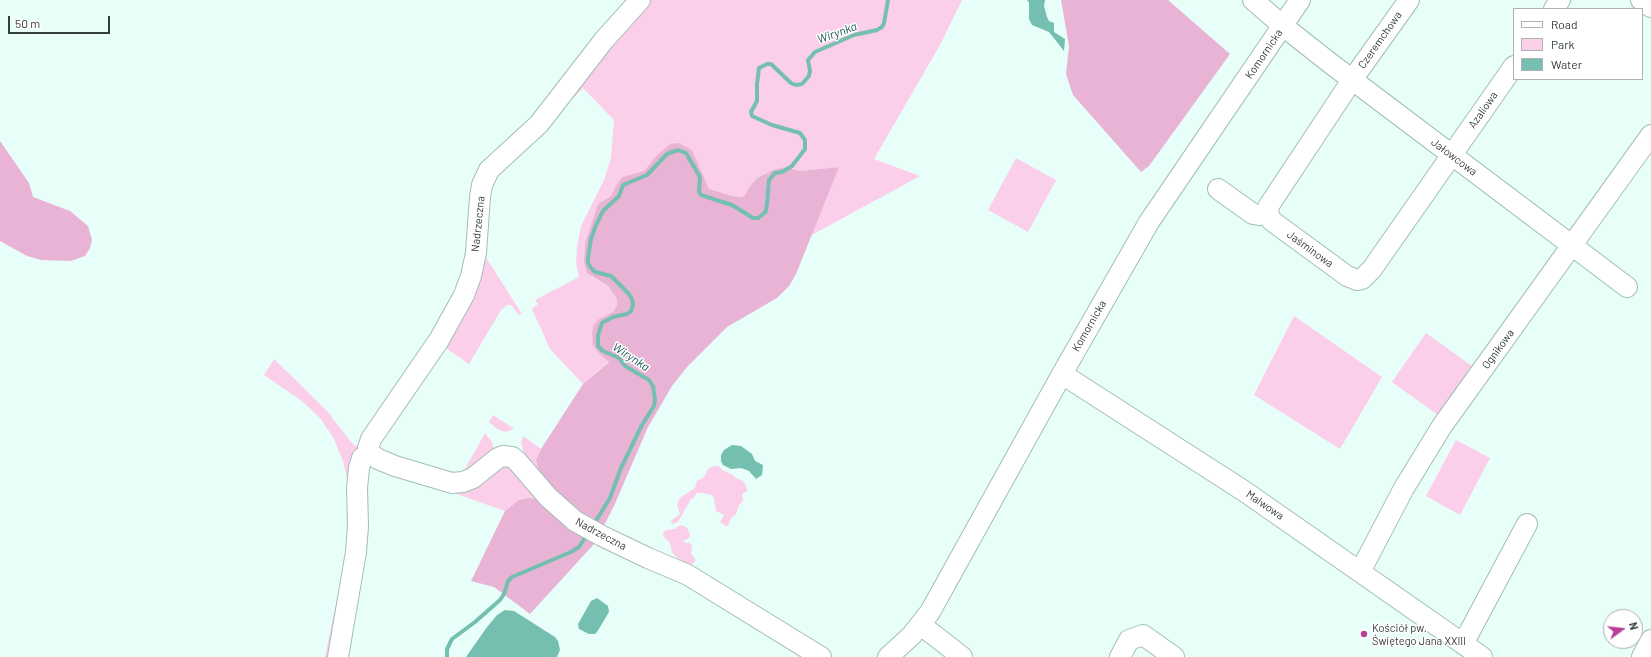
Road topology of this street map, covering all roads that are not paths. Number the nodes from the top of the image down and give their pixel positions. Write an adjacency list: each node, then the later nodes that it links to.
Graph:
1 (640, 0): 17 (street, Nadrzeczna)
2 (1253, 0): 7 (street, Jałowcowa)
3 (1300, 0): 7 (street, Komornicka)
4 (1409, 0): 9 (street, Czeremchowa)
5 (1641, 0): 6 (street)
6 (1651, 7)
7 (1283, 26): 9 (street, Jałowcowa); 16 (street, Komornicka)
8 (1513, 67): 11 (street, Azaliowa)
9 (1352, 80): 11 (street, Jałowcowa); 13 (street)
10 (1651, 135): 14 (street, Ognikowa)
11 (1452, 155): 13 (street, Jaśminowa); 14 (street, Jałowcowa)
12 (1218, 189): 13 (street)
13 (1268, 212)
14 (1572, 247): 15 (street, Jałowcowa); 19 (street, Ognikowa)
15 (1627, 287)
16 (1062, 374): 19 (street, Malwowa); 20 (street, Komornicka)
17 (370, 453): 23 (street, Nadrzeczna); 24 (street, Nadrzeczna)
18 (1527, 524): 22 (street)
19 (1360, 572): 22 (street, Malwowa)
20 (920, 625): 25 (street, Komornicka); 26 (street)
21 (1651, 640): 30 (street)
22 (1463, 644): 29 (street, Malwowa)
23 (338, 657)
24 (821, 657)
25 (888, 657)
26 (962, 657)
27 (1120, 657): 28 (street)
28 (1174, 657)
29 (1482, 657)
30 (1642, 657)

